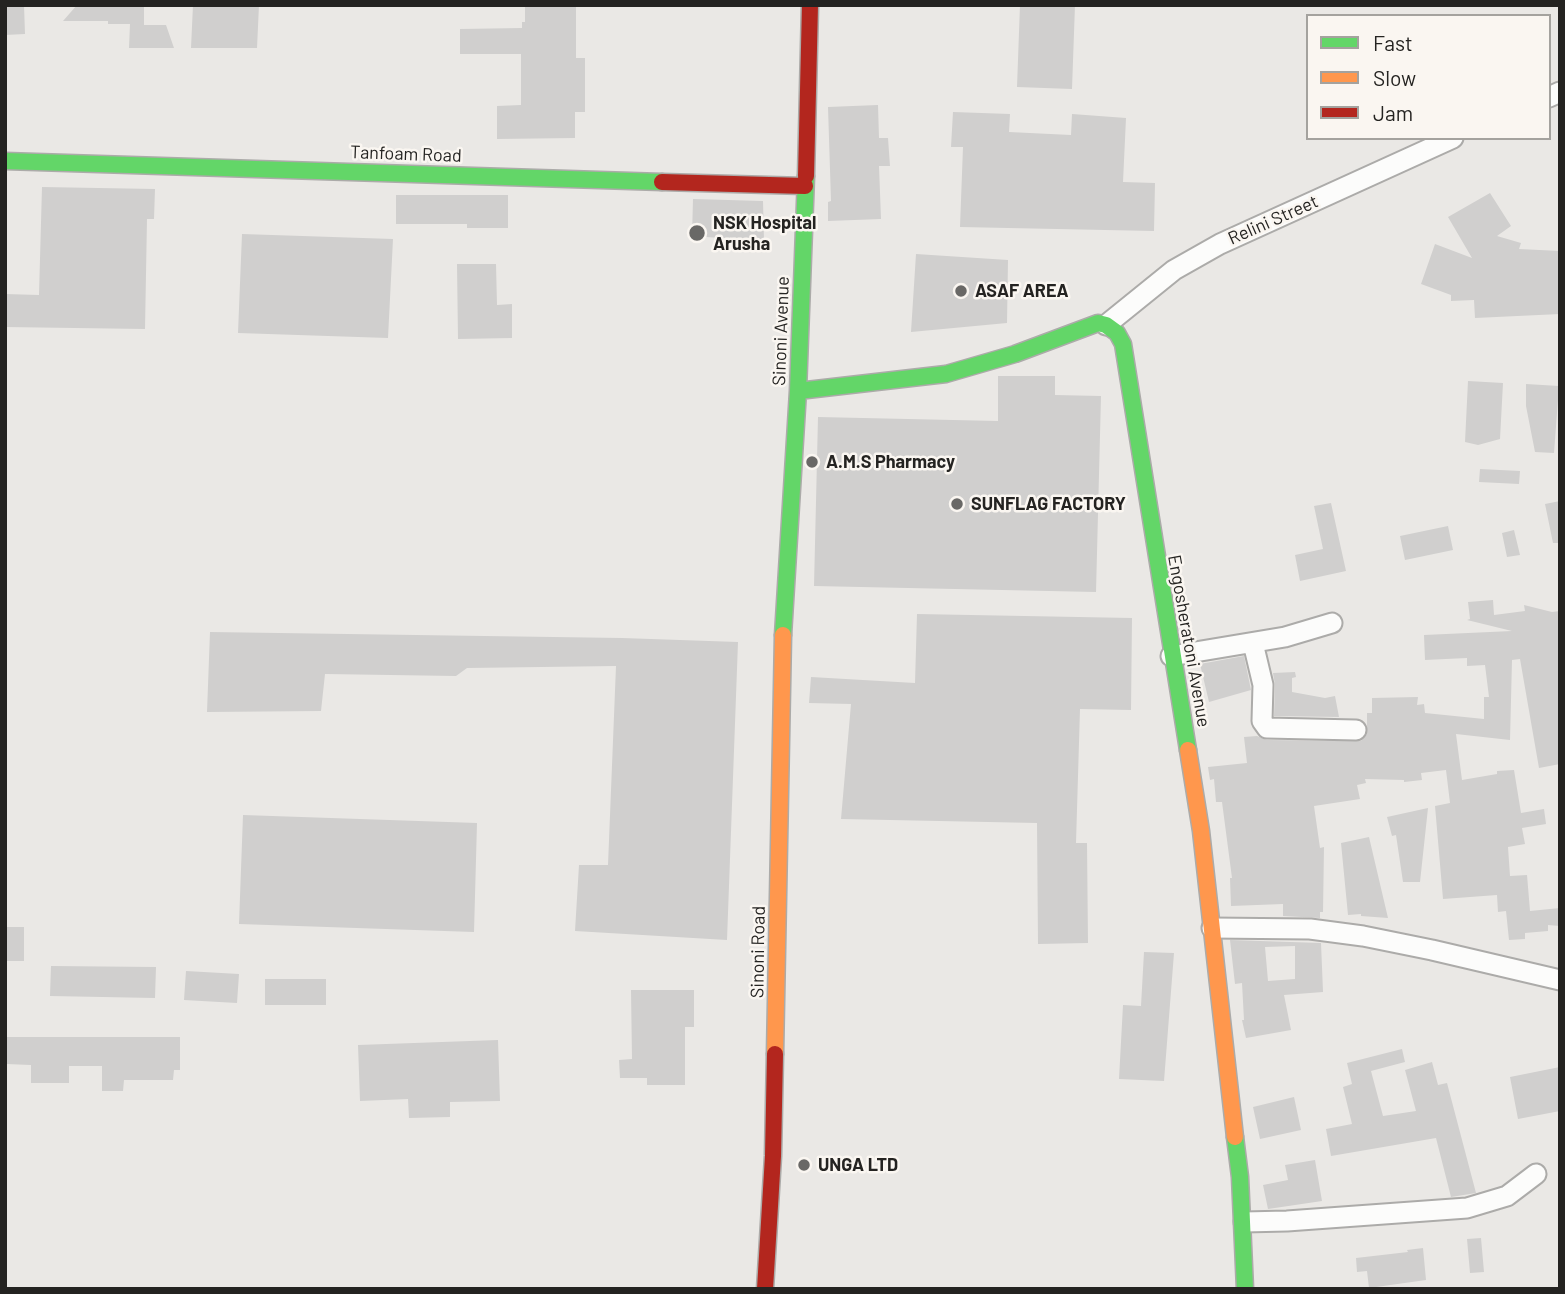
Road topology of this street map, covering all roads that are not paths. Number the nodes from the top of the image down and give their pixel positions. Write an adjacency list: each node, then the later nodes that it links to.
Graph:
1 (810, 5): 4 (street, Sinoni Avenue)
2 (1449, 140): 5 (street, Relini Street)
3 (5, 161): 4 (street, Tanfoam Road)
4 (805, 186): 6 (street, Sinoni Avenue)
5 (1106, 325): 6 (street); 10 (street, Engosheratoni Avenue)
6 (798, 391): 7 (street, Sinoni Avenue)
7 (783, 617): 17 (street, Sinoni Road)
8 (1332, 623): 9 (street)
9 (1253, 643): 10 (street); 11 (street)
10 (1171, 656): 12 (street, Engosheratoni Avenue)
11 (1356, 730)
12 (1212, 928): 13 (street); 15 (street, Engosheratoni Avenue)
13 (1560, 980)
14 (1536, 1174): 15 (street)
15 (1244, 1222): 16 (street, Engosheratoni Avenue)
16 (1242, 1287)
17 (765, 1289)

